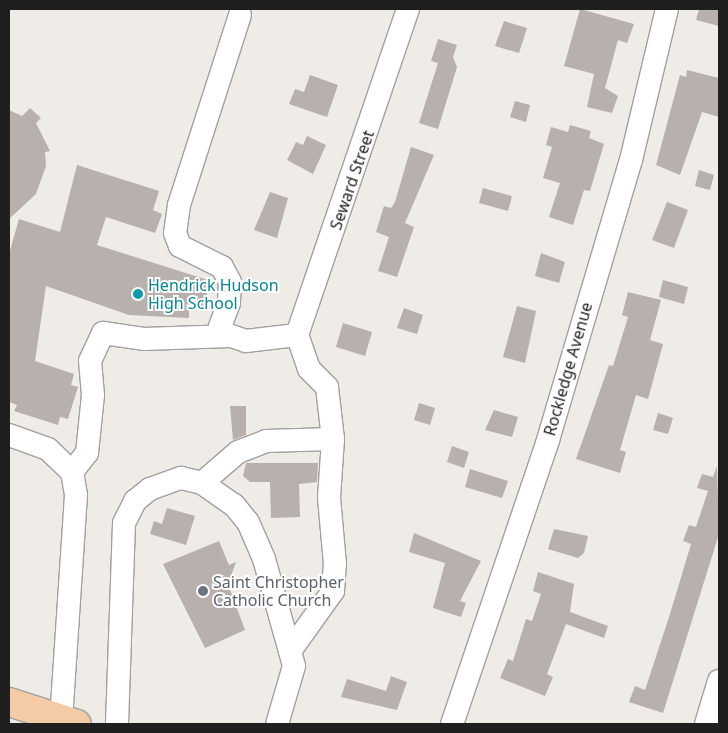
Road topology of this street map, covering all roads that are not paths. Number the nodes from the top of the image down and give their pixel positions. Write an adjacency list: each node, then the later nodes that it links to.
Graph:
1 (408, 9): 5 (street, Seward Street)
2 (667, 9): 16 (street, Rockledge Avenue)
3 (240, 15): 4 (street)
4 (232, 336): 5 (street); 8 (street)
5 (298, 343): 7 (street)
6 (9, 435): 8 (street)
7 (333, 439): 9 (street); 10 (street)
8 (72, 472): 13 (street)
9 (202, 483): 10 (street); 14 (street)
10 (290, 651): 15 (street)
11 (719, 681): 17 (street)
12 (9, 702): 13 (main road)
13 (55, 720)
14 (117, 724)
15 (277, 724)
16 (452, 724)
17 (706, 724)

